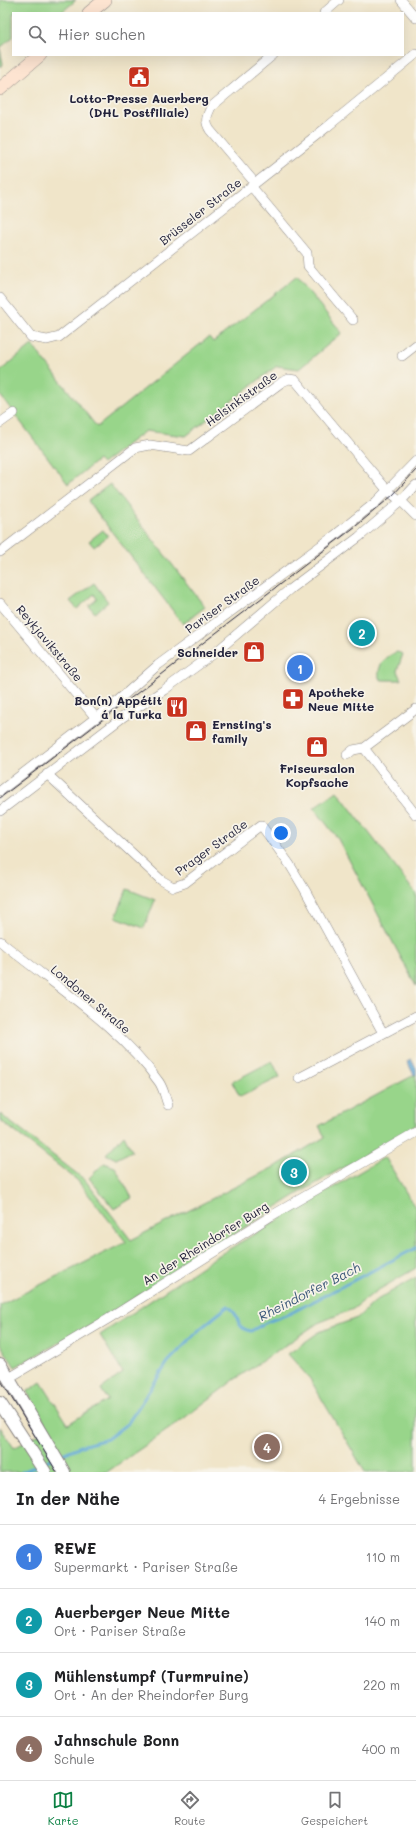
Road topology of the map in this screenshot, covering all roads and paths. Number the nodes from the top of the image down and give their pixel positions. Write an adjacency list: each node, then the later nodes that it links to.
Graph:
1 (105, 0): 4 (main road)
2 (339, 0): 5 (street)
3 (401, 0): 6 (street)
4 (90, 12)
5 (325, 12)
6 (416, 18)
7 (416, 54): 11 (street, Brüsseler Straße)
8 (39, 56): 10 (main road)
9 (272, 56): 11 (street)
10 (0, 89)
11 (253, 184): 12 (street, Brüsseler Straße); 13 (street)
12 (0, 298)
13 (353, 320)
14 (416, 345): 15 (street)
15 (402, 356)
16 (14, 413): 17 (street)
17 (0, 423)
18 (416, 461): 20 (street, Pariser Straße)
19 (416, 485): 21 (street)
20 (388, 491): 21 (street, Helsinkistraße); 23 (street, Helsinkistraße); 26 (street, Pariser Straße)
21 (401, 501): 22 (street, Helsinkistraße); 29 (street)
22 (416, 516)
23 (0, 552)
24 (0, 603): 26 (street, Reykjavikstraße)
25 (416, 709): 27 (street)
26 (96, 718): 30 (street, Pariser Straße)
27 (364, 748): 28 (street); 32 (street)
28 (347, 755)
29 (47, 774): 31 (street); 35 (street, Prager Straße)
30 (0, 791)
31 (0, 811)
32 (416, 815)
33 (0, 941): 37 (street, Londoner Straße)
34 (416, 1016): 35 (street)
35 (383, 1033): 36 (street)
36 (299, 1078)
37 (168, 1105)
38 (416, 1132): 40 (street, An der Rheindorfer Burg)
39 (0, 1364): 40 (street)
40 (9, 1378): 42 (street)
41 (0, 1403): 43 (street)
42 (62, 1468)
43 (45, 1472)

